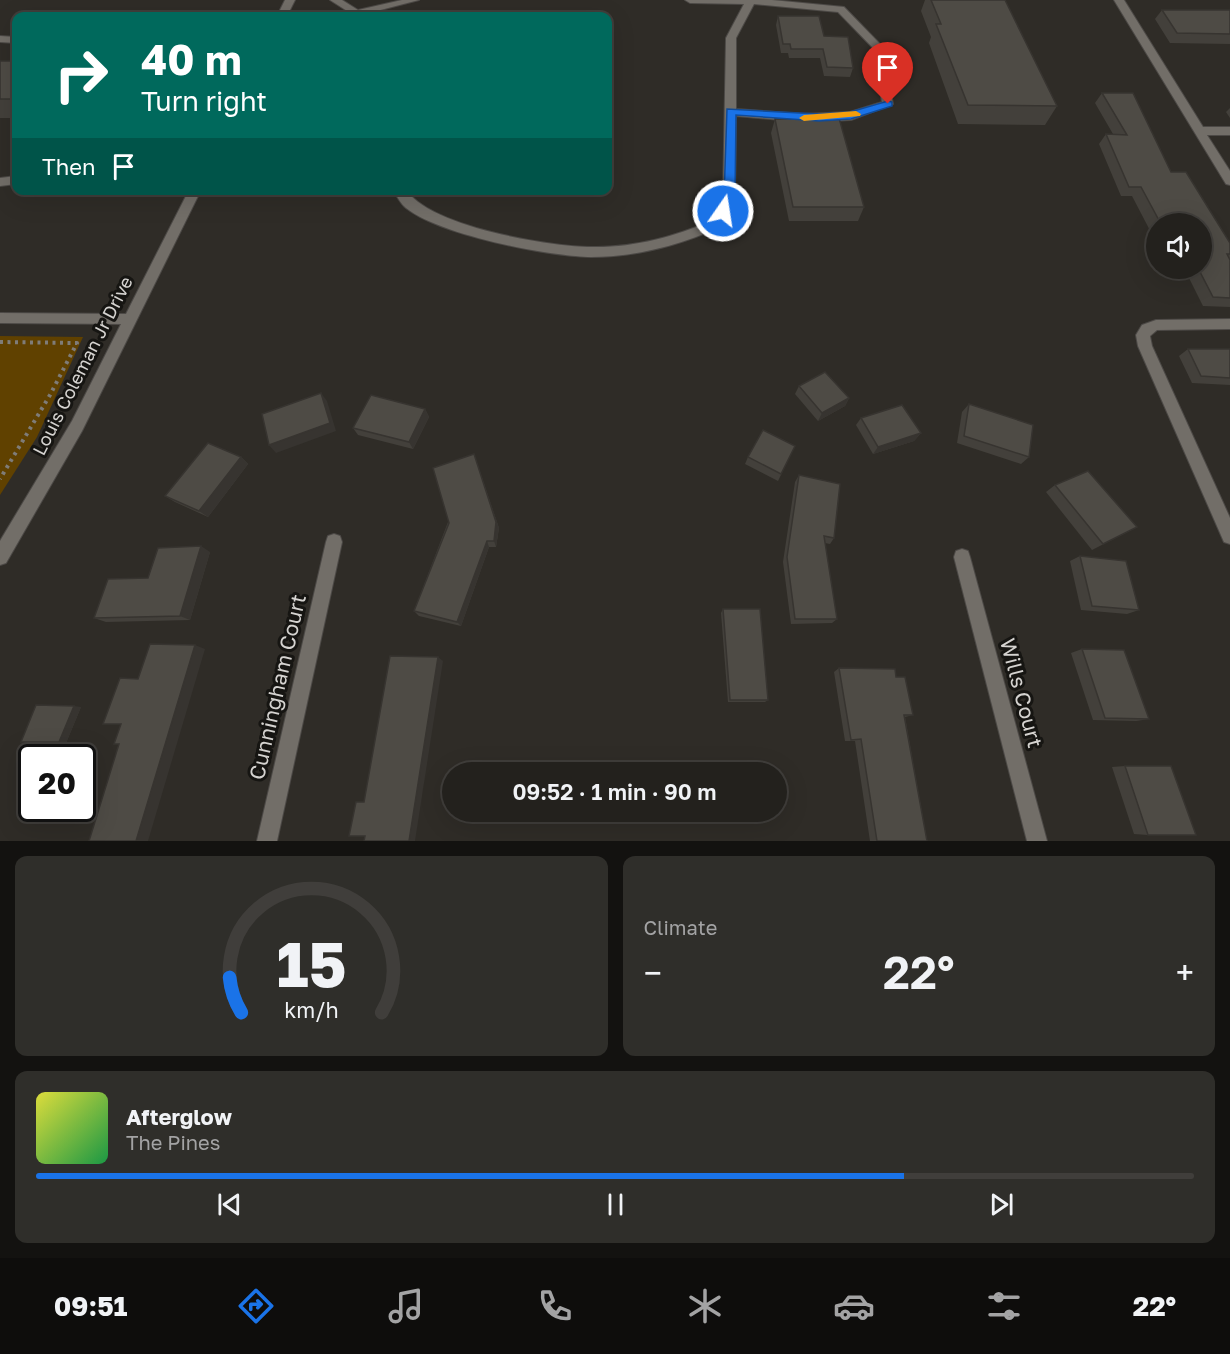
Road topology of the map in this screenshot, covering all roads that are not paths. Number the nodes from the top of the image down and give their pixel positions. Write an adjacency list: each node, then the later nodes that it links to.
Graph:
1 (335, 0): 6 (street)
2 (414, 0): 7 (street)
3 (690, 0): 5 (street)
4 (1119, 0): 9 (street)
5 (751, 1): 8 (street); 8 (street)
6 (354, 12)
7 (370, 12)
8 (731, 112): 13 (street)
9 (1200, 131): 10 (street); 11 (street)
10 (1230, 131)
11 (1230, 181)
12 (193, 195): 15 (street, Louis Coleman Jr Drive)
13 (403, 195)
14 (0, 318): 15 (street)
15 (131, 319): 19 (street, Louis Coleman Jr Drive)
16 (1230, 324): 17 (street)
17 (1230, 536)
18 (334, 542): 21 (street, Cunningham Court)
19 (0, 557)
20 (962, 557): 22 (street, Wills Court)
21 (267, 841)
22 (1037, 841)

